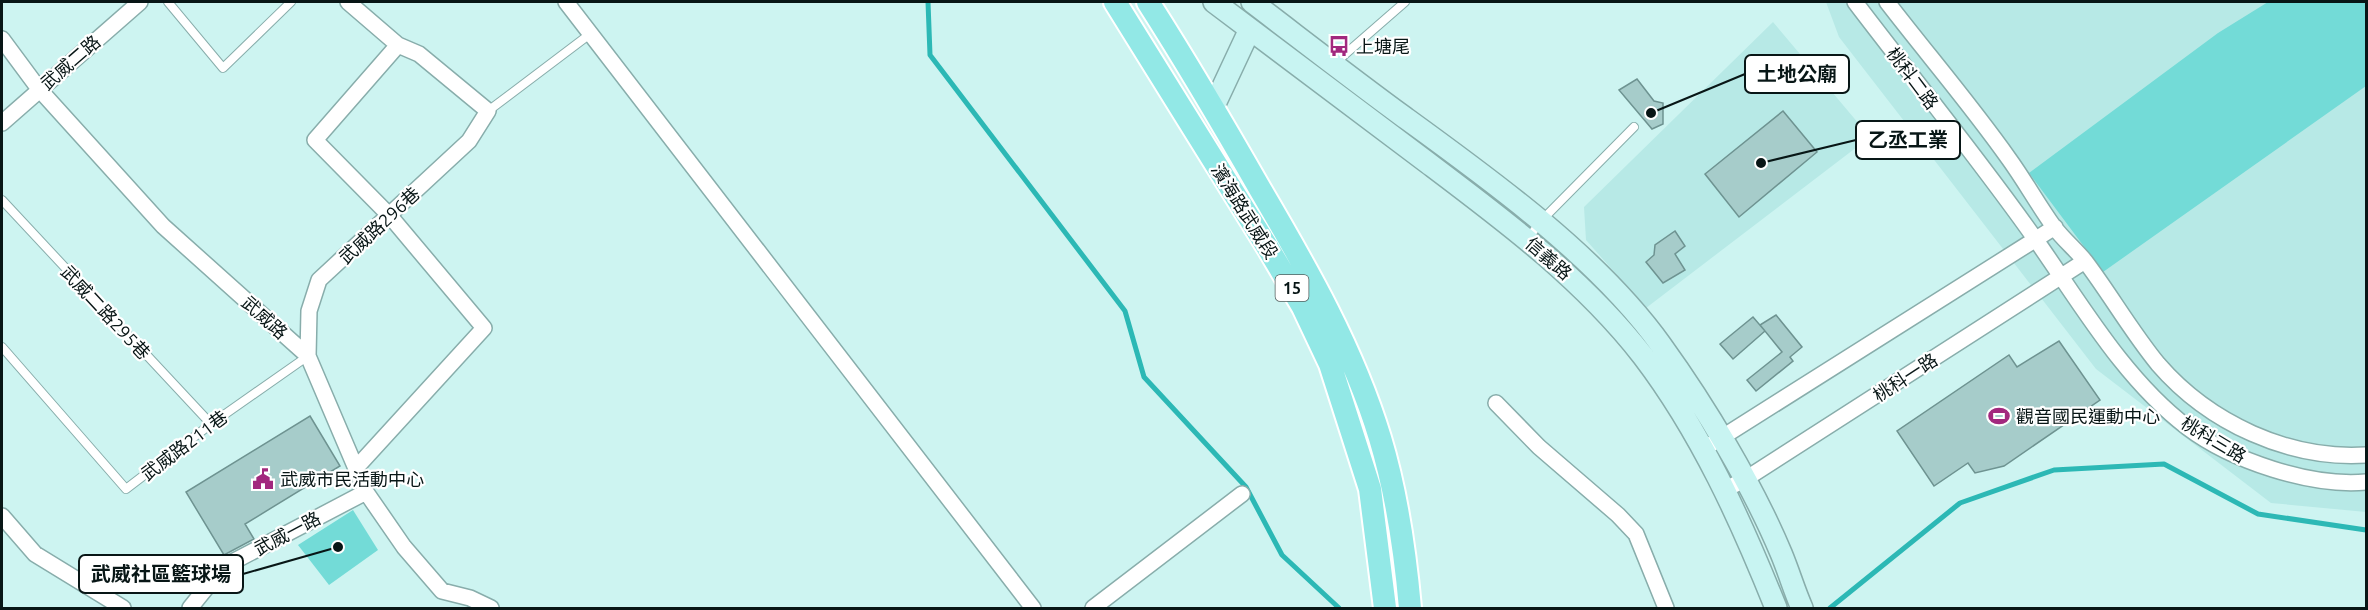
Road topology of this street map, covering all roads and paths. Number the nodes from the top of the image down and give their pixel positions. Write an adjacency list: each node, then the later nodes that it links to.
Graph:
1 (140, 2): 18 (street, 武威二路)
2 (168, 2): 3 (lane)
3 (291, 2)
4 (348, 2): 16 (street)
5 (566, 2): 14 (street)
6 (1115, 2): 51 (main road, 濱海路武威段 / 15)
7 (1148, 2): 19 (main road, 濱海路武威段 / 15)
8 (1214, 2): 13 (main road, 信義路)
9 (1252, 2): 17 (main road, 信義路)
10 (1405, 2): 17 (lane)
11 (1855, 2): 28 (street, 桃科二路)
12 (1887, 2): 26 (street, 桃科二路)
13 (1250, 29): 19 (main road); 27 (main road, 信義路)
14 (590, 34): 20 (lane); 49 (street)
15 (2, 39): 18 (street, 武威路)
16 (398, 45): 20 (street); 24 (street)
17 (1334, 64): 25 (main road, 信義路)
18 (39, 89): 21 (street, 武威二路); 32 (street, 武威路)
19 (1213, 108): 52 (main road, 濱海路武威段 / 15)
20 (488, 111): 24 (street, 武威路296巷)
21 (2, 123)
22 (1634, 127): 25 (lane)
23 (2, 200): 34 (lane, 武威二路295巷)
24 (390, 216): 32 (street, 武威路296巷); 38 (street)
25 (1540, 222): 27 (lane); 35 (main road, 信義路)
26 (2055, 227): 28 (street); 29 (street, 桃科三路)
27 (1527, 239): 36 (main road, 信義路)
28 (2036, 240): 30 (street, 桃科三路); 35 (street)
29 (2085, 261): 30 (street, 桃科一路); 37 (street, 桃科三路)
30 (2061, 277): 39 (street, 桃科一路); 40 (street, 桃科三路)
31 (2, 347): 34 (lane, 武威路211巷)
32 (308, 356): 34 (lane, 武威路211巷); 38 (street, 武威路)
33 (1496, 403): 53 (street)
34 (211, 424)
35 (1721, 440): 36 (street); 39 (main road, 信義路)
36 (1702, 450): 41 (main road, 信義路)
37 (2367, 455)
38 (357, 468): 42 (street, 武威路)
39 (1744, 480): 41 (street, 桃科一路); 45 (main road, 信義路)
40 (2367, 482)
41 (1724, 490): 54 (main road, 信義路)
42 (366, 492): 47 (street, 武威一路); 48 (street, 武威路)
43 (1242, 494): 50 (street)
44 (2, 516): 46 (street)
45 (1802, 608)
46 (123, 609)
47 (190, 609)
48 (491, 609)
49 (1033, 609)
50 (1094, 609)
51 (1384, 609)
52 (1410, 609)
53 (1666, 609)
54 (1776, 609)

